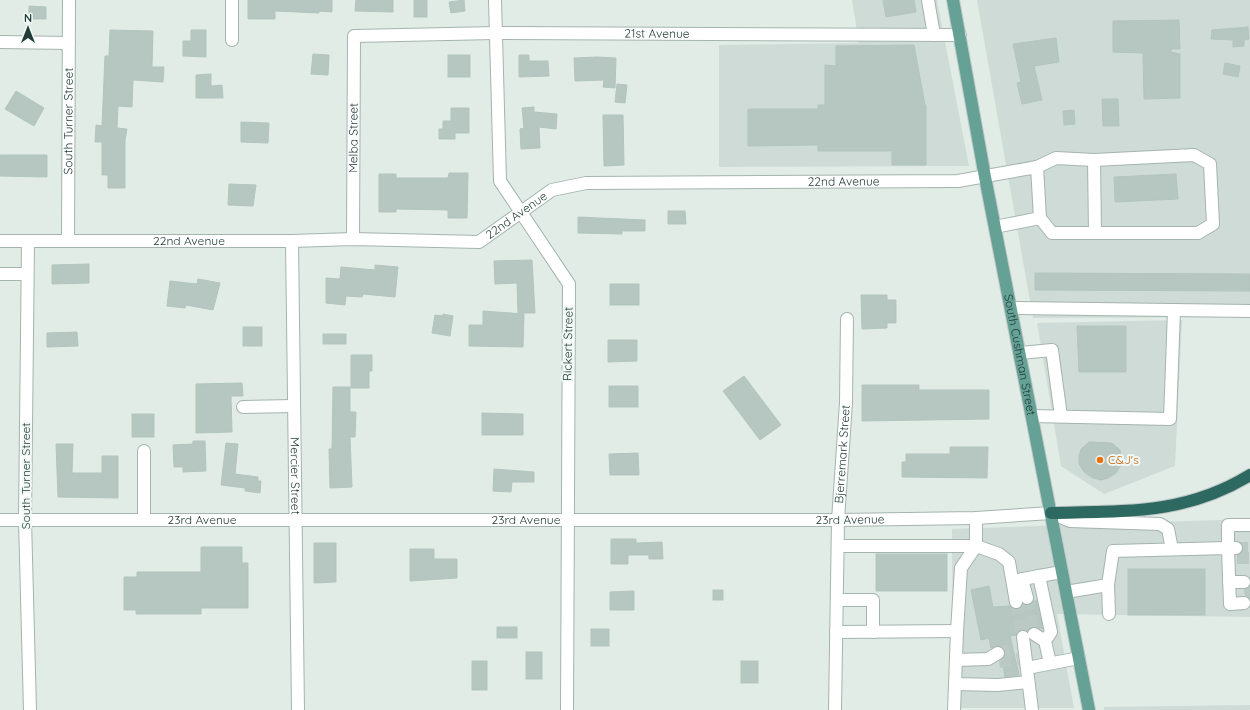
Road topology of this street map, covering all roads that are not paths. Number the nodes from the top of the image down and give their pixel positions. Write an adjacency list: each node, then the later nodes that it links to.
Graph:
1 (69, 0): 12 (street, South Turner Street)
2 (232, 0): 10 (street)
3 (495, 0): 6 (street, Rickert Street)
4 (928, 0): 7 (street)
5 (953, 0): 8 (main road, South Cushman Street)
6 (495, 33): 7 (street, 21st Avenue); 9 (street, 21st Avenue); 16 (street, Rickert Street)
7 (934, 35): 8 (street, 21st Avenue)
8 (960, 35): 15 (main road, South Cushman Street)
9 (354, 36): 20 (street, Melba Street)
10 (232, 40)
11 (0, 42): 12 (street)
12 (69, 43): 23 (street, South Turner Street)
13 (1094, 160): 14 (street, 22nd Avenue); 19 (street); 19 (street, 22nd Avenue)
14 (1037, 167): 15 (street, 22nd Avenue); 17 (street)
15 (985, 177): 16 (street, 22nd Avenue); 18 (main road, South Cushman Street)
16 (519, 213): 20 (street, 22nd Avenue); 40 (street, Rickert Street)
17 (1040, 218): 18 (street); 19 (street)
18 (995, 227): 27 (main road, South Cushman Street)
19 (1095, 233)
20 (353, 239): 24 (street, 22nd Avenue)
21 (0, 241): 22 (street, 22nd Avenue)
22 (28, 241): 23 (street, 22nd Avenue); 26 (street, South Turner Street)
23 (68, 241): 24 (street, 22nd Avenue)
24 (292, 241): 33 (street, Mercier Street)
25 (0, 274): 26 (street)
26 (27, 274): 42 (street, South Turner Street)
27 (1011, 308): 28 (street); 31 (main road, South Cushman Street)
28 (1174, 310): 29 (street); 35 (street)
29 (1250, 311)
30 (847, 319): 45 (street, Bjerremark Street)
31 (1020, 354): 34 (main road, South Cushman Street); 35 (street)
32 (243, 406): 33 (street)
33 (294, 406): 44 (street, Mercier Street)
34 (1032, 416): 35 (street); 38 (main road, South Cushman Street)
35 (1061, 416)
36 (144, 451): 43 (street)
37 (1250, 475): 38 (highway)
38 (1051, 513): 39 (street, 23rd Avenue); 49 (street); 51 (main road, South Cushman Street)
39 (976, 518): 45 (street, 23rd Avenue); 48 (street)
40 (566, 519): 44 (street, 23rd Avenue); 45 (street, 23rd Avenue); 73 (street, Rickert Street)
41 (0, 520): 42 (street, 23rd Avenue)
42 (25, 520): 43 (street, 23rd Avenue); 71 (street, South Turner Street)
43 (144, 520): 44 (street, 23rd Avenue)
44 (296, 520): 72 (street, Mercier Street)
45 (838, 520): 47 (street, Bjerremark Street)
46 (1250, 524): 50 (street)
47 (838, 546): 48 (street); 57 (street, Bjerremark Street)
48 (976, 546): 53 (street); 60 (street)
49 (1172, 549): 50 (street); 54 (street)
50 (1232, 553): 55 (street)
51 (1062, 572): 52 (street); 56 (main road, South Cushman Street)
52 (1039, 576): 53 (street); 63 (street)
53 (1018, 580): 58 (street)
54 (1108, 585): 56 (street); 59 (street)
55 (1229, 589): 55 (street)
56 (1066, 592): 66 (main road, South Cushman Street)
57 (837, 600): 61 (street, Bjerremark Street); 62 (street)
58 (1021, 600)
59 (1109, 614)
60 (956, 631): 62 (street); 67 (street)
61 (836, 632): 62 (street); 74 (street, Bjerremark Street)
62 (873, 632)
63 (1045, 641): 64 (street); 68 (street)
64 (1024, 651): 68 (street); 69 (street)
65 (995, 658): 67 (street)
66 (1079, 658): 68 (street); 77 (main road, South Cushman Street)
67 (956, 660): 70 (street)
68 (1050, 664)
69 (1028, 682): 70 (street); 76 (street)
70 (955, 684): 75 (street)
71 (30, 710)
72 (298, 710)
73 (567, 710)
74 (835, 710)
75 (954, 710)
76 (1032, 710)
77 (1089, 710)

